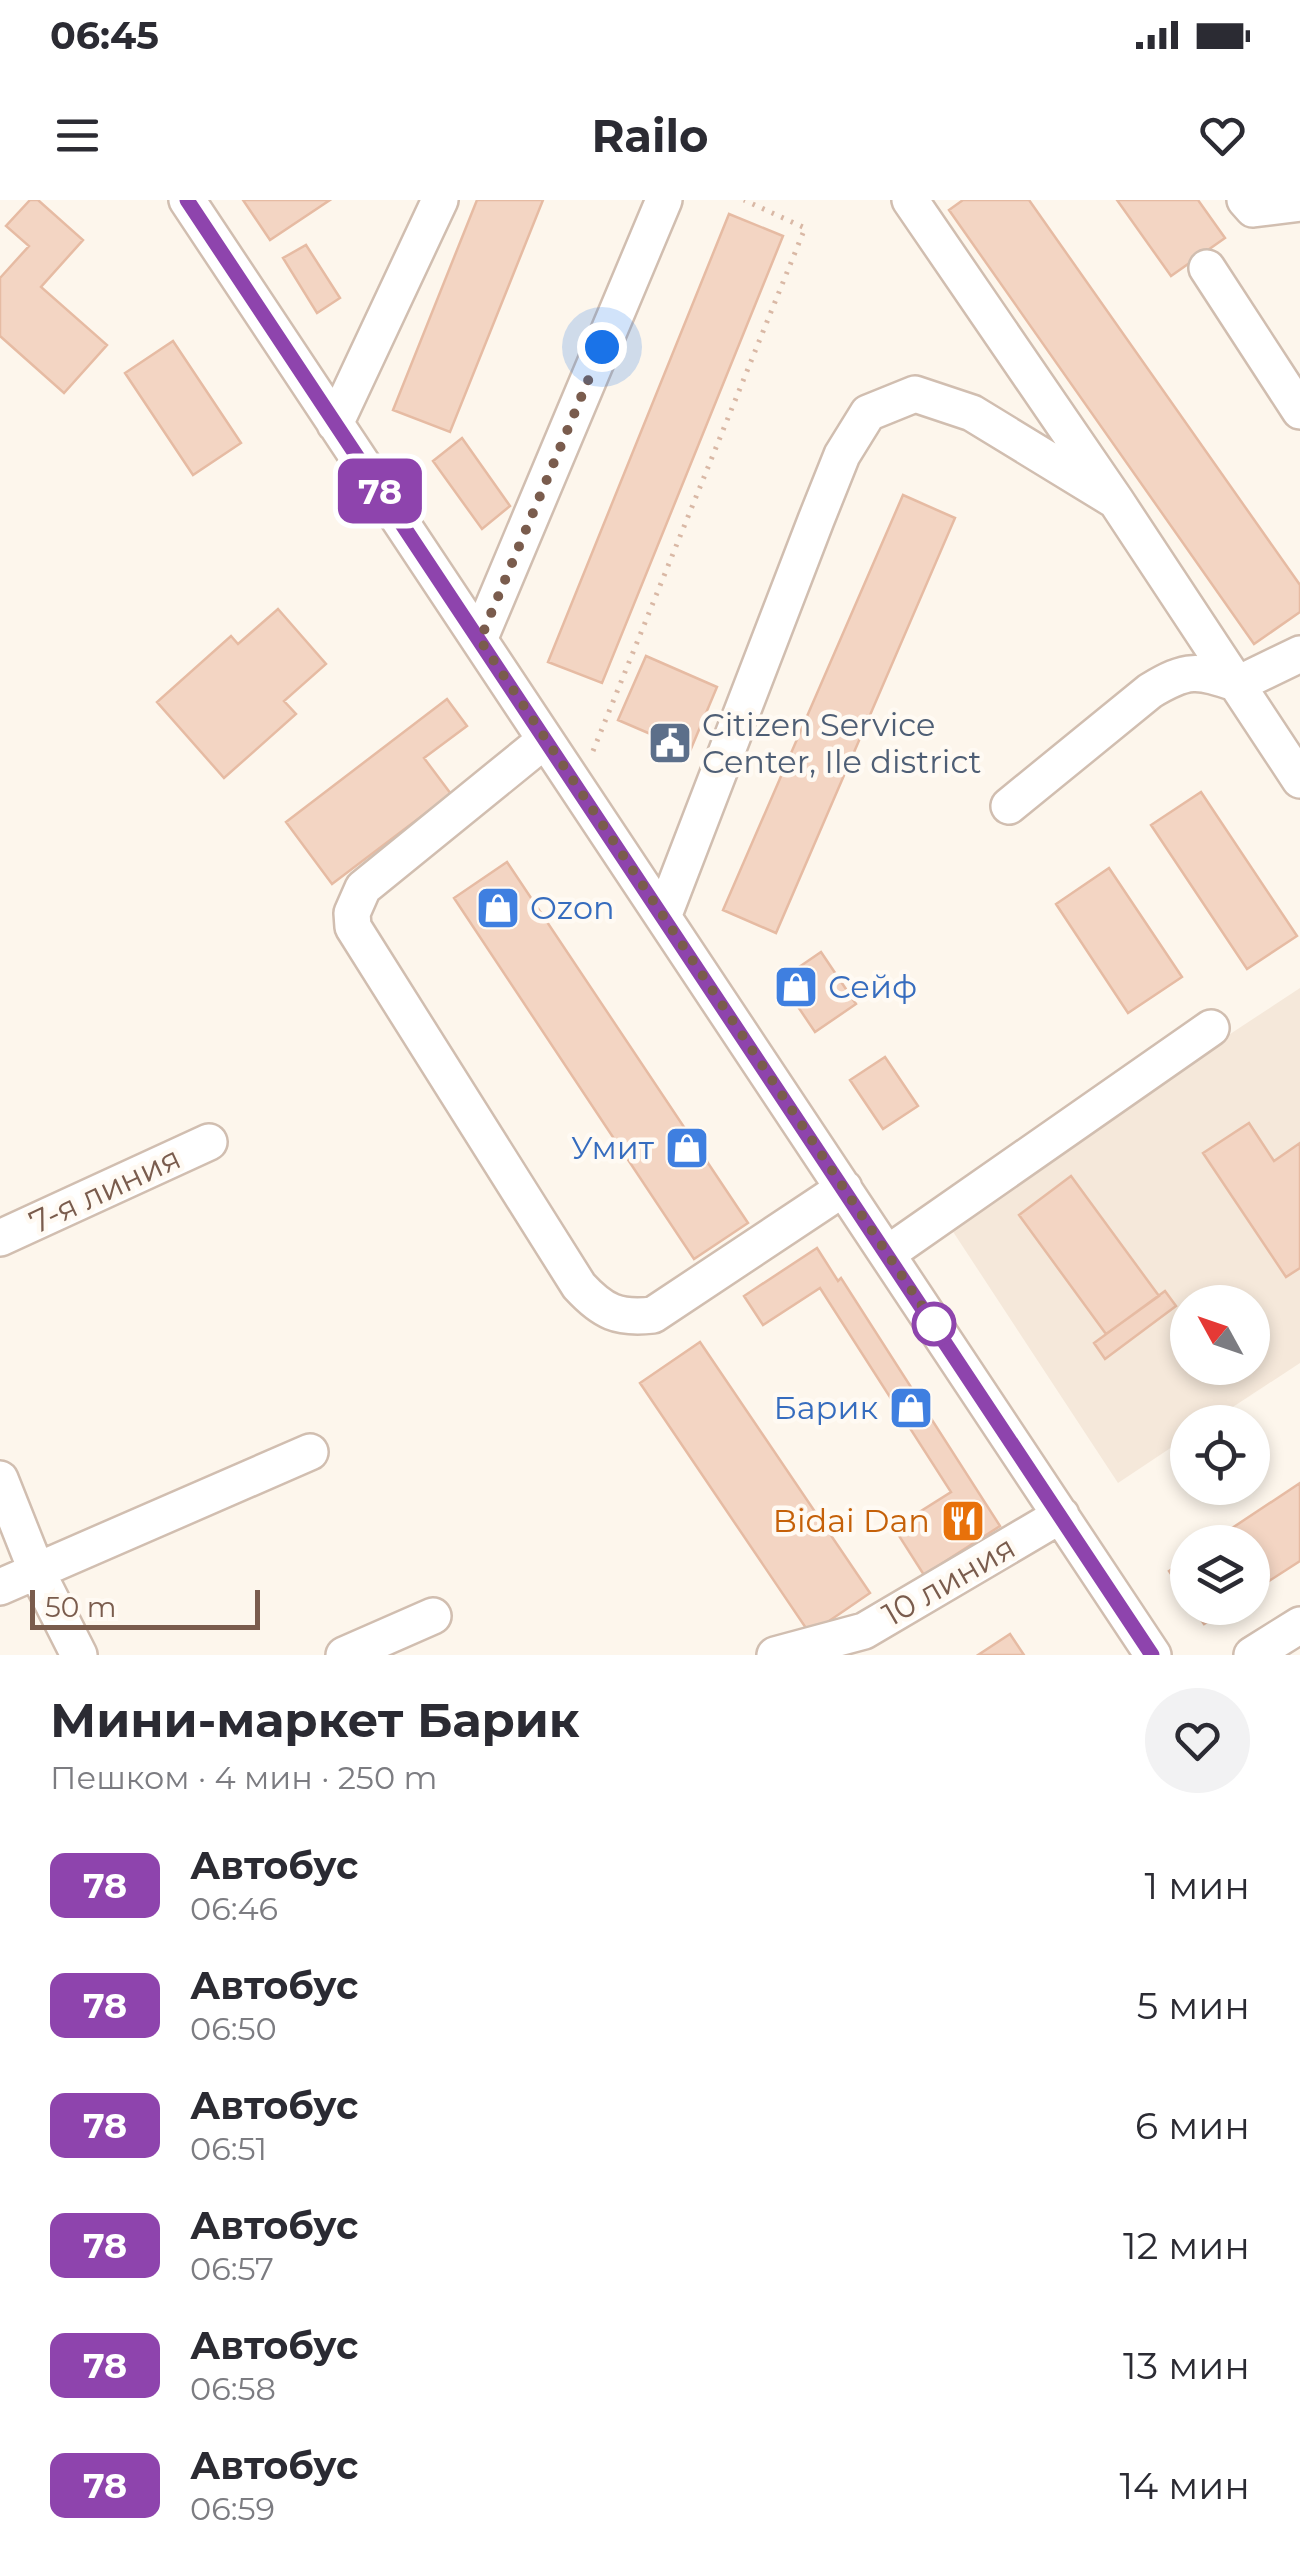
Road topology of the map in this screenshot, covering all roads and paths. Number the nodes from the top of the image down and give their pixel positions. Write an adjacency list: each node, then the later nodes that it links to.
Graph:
1 (187, 200): 10 (street)
2 (440, 200): 10 (street)
3 (664, 200): 12 (street)
4 (744, 200): 17 (path)
5 (910, 200): 11 (street)
6 (1245, 200): 7 (street)
7 (1300, 203)
8 (1208, 268): 9 (street)
9 (1300, 410)
10 (335, 424): 12 (street)
11 (1116, 502): 14 (street); 19 (street)
12 (480, 640): 15 (street)
13 (1300, 654): 14 (street)
14 (1238, 684): 16 (street); 18 (street)
15 (545, 740): 17 (street); 22 (street)
16 (1300, 780)
17 (578, 788): 19 (street)
18 (1010, 806)
19 (663, 917): 22 (street)
20 (1211, 1028): 24 (street)
21 (209, 1142): 23 (street, 7-я линия)
22 (844, 1188): 24 (street)
23 (0, 1238)
24 (887, 1254): 27 (street)
25 (310, 1452): 28 (street)
26 (0, 1479): 28 (street)
27 (1061, 1515): 34 (street, 10 линия); 35 (street)
28 (36, 1572): 29 (street); 32 (street)
29 (0, 1587)
30 (433, 1616): 33 (street)
31 (1300, 1624): 36 (street)
32 (79, 1655)
33 (344, 1655)
34 (776, 1655)
35 (1152, 1655)
36 (1252, 1655)

